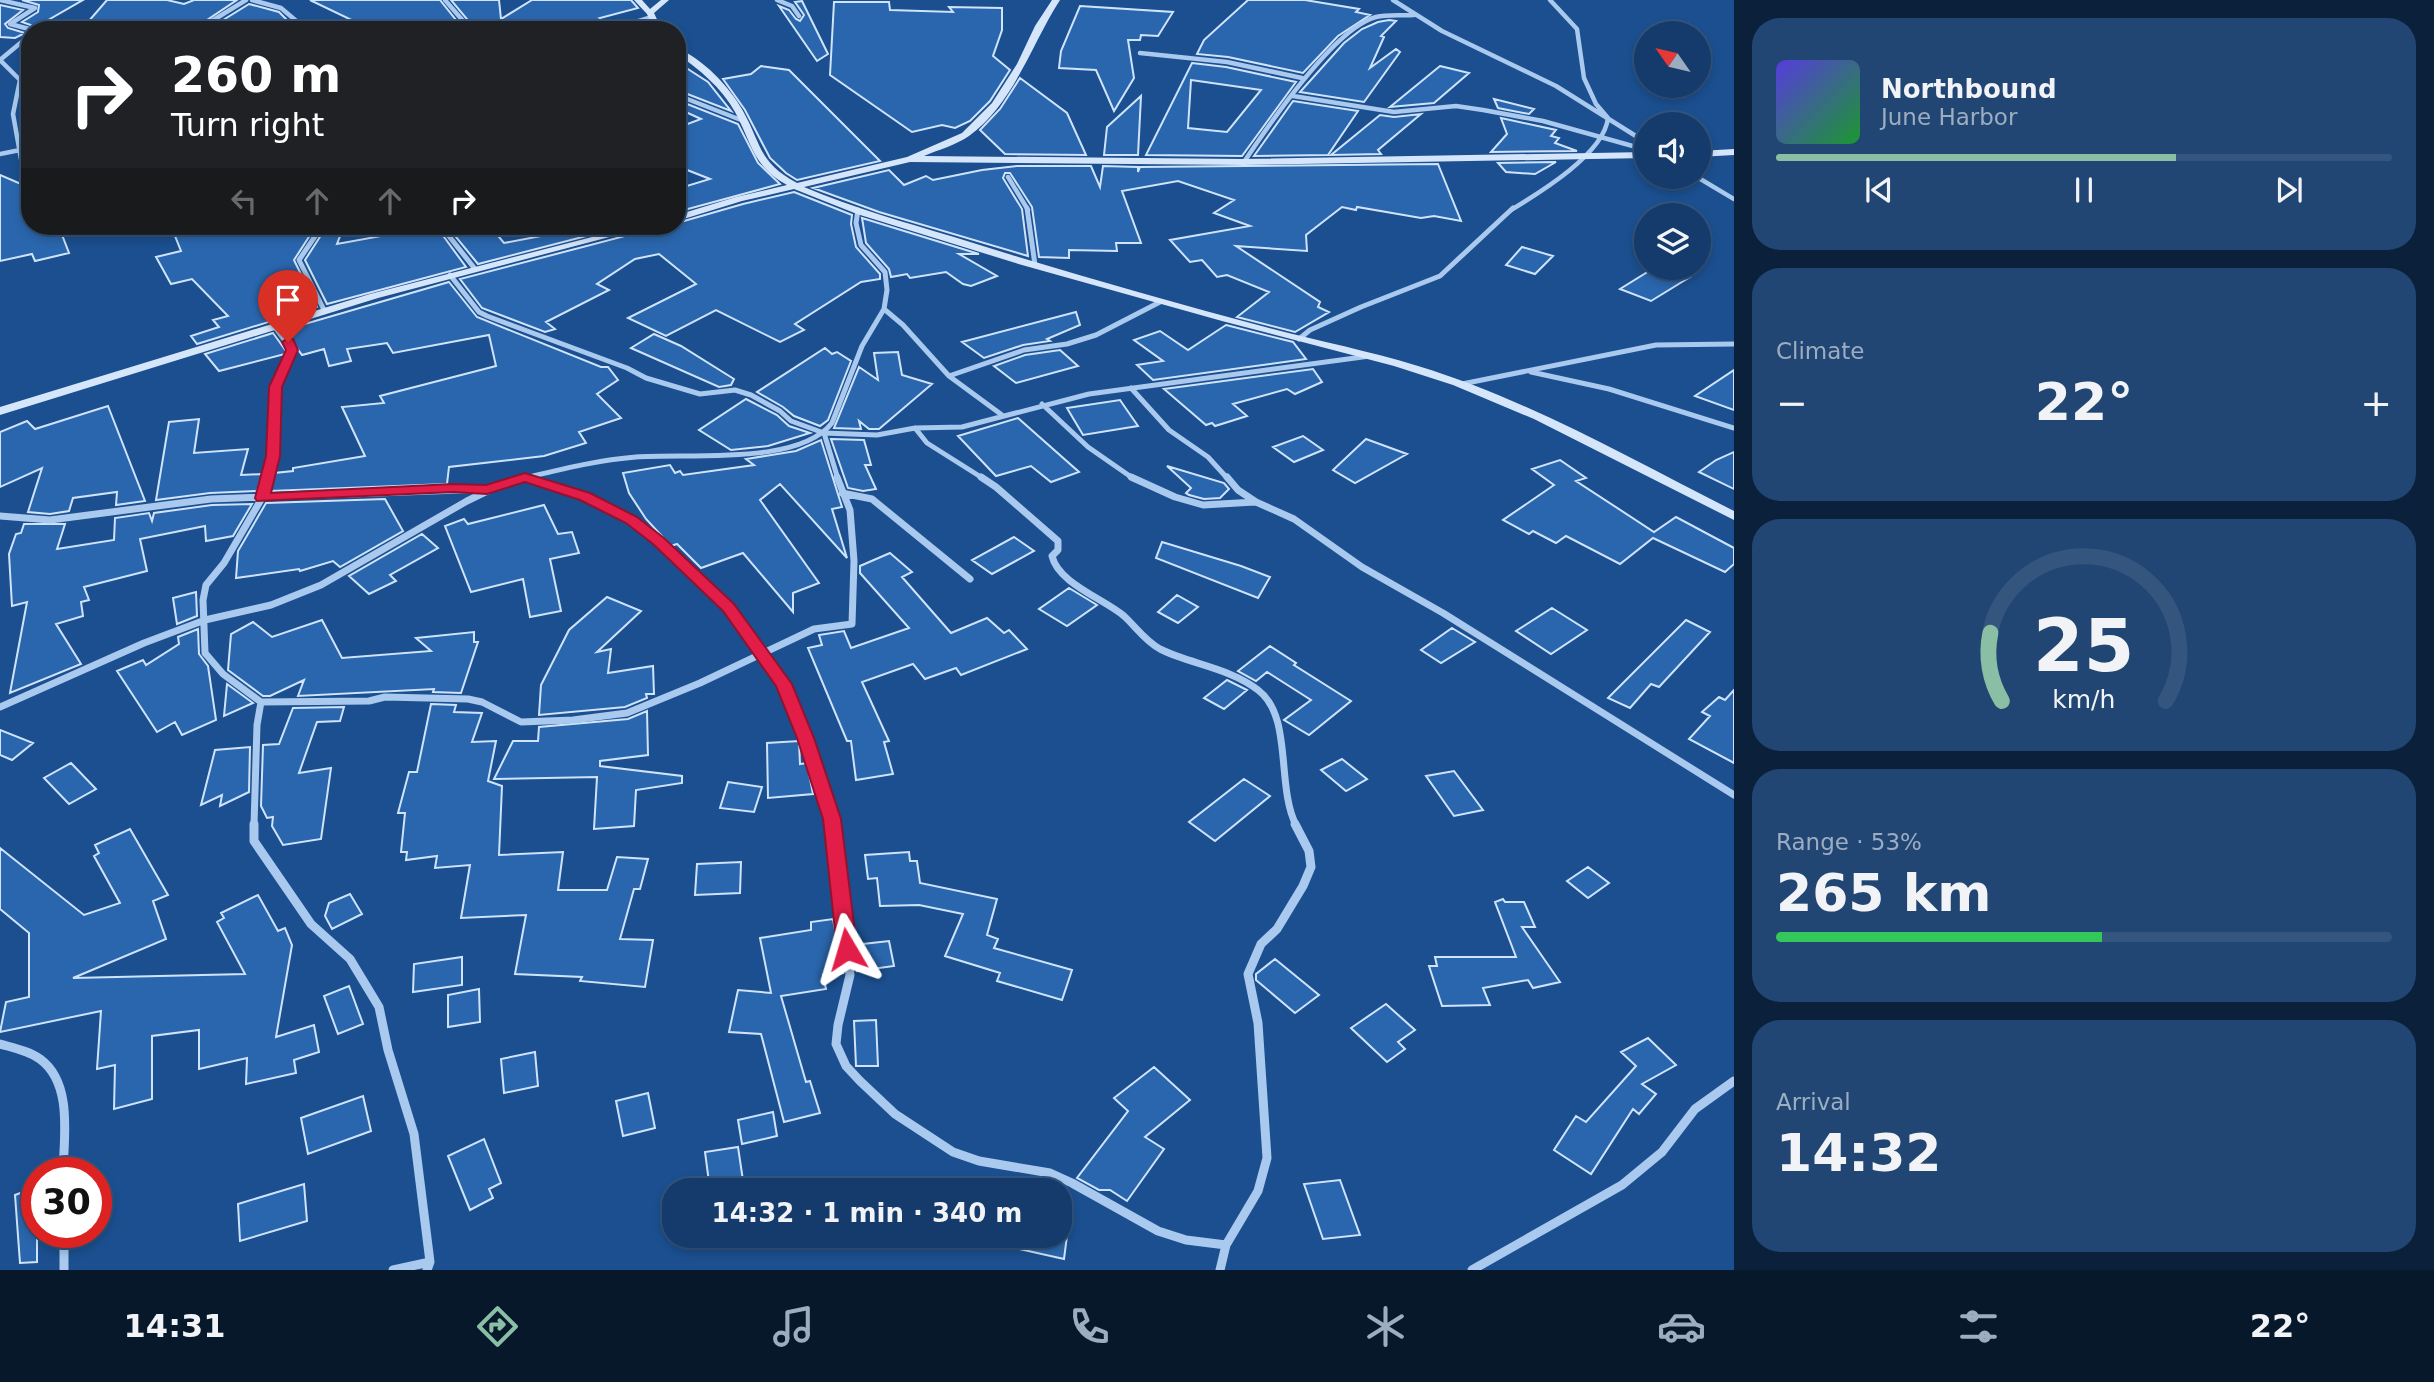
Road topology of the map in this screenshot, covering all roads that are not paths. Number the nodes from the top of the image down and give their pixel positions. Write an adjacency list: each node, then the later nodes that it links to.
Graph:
1 (0, 0): 19 (street)
2 (246, 0): 14 (street)
3 (252, 0): 15 (street)
4 (445, 0): 16 (street)
5 (638, 0): 11 (street)
6 (665, 0): 11 (street)
7 (777, 0): 13 (street)
8 (1056, 0): 38 (street)
9 (1393, 0): 12 (street)
10 (1550, 0): 27 (street)
11 (651, 15): 17 (street); 18 (street)
12 (1415, 15): 23 (street); 27 (street)
13 (799, 16)
14 (212, 21)
15 (296, 21)
16 (463, 21)
17 (634, 21)
18 (654, 21)
19 (21, 27)
20 (21, 42): 24 (street)
21 (1140, 53): 23 (street)
22 (686, 58): 28 (street)
23 (1302, 78): 25 (street)
24 (20, 80): 32 (street)
25 (1293, 96): 30 (street); 39 (street)
26 (686, 98): 28 (street)
27 (1608, 118): 29 (street); 30 (street)
28 (741, 120): 41 (street)
29 (1634, 135)
30 (1600, 136): 31 (street); 37 (street)
31 (1634, 148)
32 (21, 150): 35 (street)
33 (1734, 152): 34 (street)
34 (1711, 153)
35 (0, 154)
36 (1634, 154): 37 (street)
37 (1583, 157): 39 (street); 56 (street)
38 (910, 159): 39 (street); 41 (street)
39 (1244, 162)
40 (1008, 177): 49 (street)
41 (798, 185): 44 (street); 45 (street)
42 (1711, 186): 43 (street)
43 (1734, 200)
44 (858, 210): 49 (street); 53 (street)
45 (686, 215)
46 (316, 235): 54 (street)
47 (448, 235): 50 (street)
48 (610, 235): 50 (street)
49 (1035, 265): 52 (street)
50 (475, 269): 51 (street)
51 (450, 275): 54 (street); 68 (street)
52 (1160, 302): 56 (street); 60 (street)
53 (884, 309): 60 (street); 68 (street)
54 (324, 310): 55 (street)
55 (274, 326): 64 (street); 72 (street)
56 (1299, 339): 58 (street)
57 (1734, 344): 59 (street)
58 (1371, 356): 61 (street); 62 (street)
59 (1527, 371): 61 (street); 67 (street)
60 (949, 376): 65 (street)
61 (1462, 384): 75 (street)
62 (1131, 388): 63 (street); 73 (street)
63 (1042, 404): 65 (street); 73 (street)
64 (0, 411)
65 (1002, 415): 66 (street)
66 (915, 428): 68 (street); 85 (street)
67 (1734, 428)
68 (824, 433): 69 (street); 71 (street)
69 (525, 477): 70 (street); 78 (street)
70 (487, 489): 72 (street); 77 (street)
71 (842, 493): 76 (street); 78 (street)
72 (262, 498): 74 (street); 77 (street)
73 (1255, 502): 81 (street)
74 (0, 516)
75 (1734, 516)
76 (970, 579)
77 (205, 620): 79 (street); 80 (street)
78 (759, 653): 79 (street); 85 (street)
79 (261, 702): 87 (street)
80 (0, 707)
81 (1734, 795)
82 (0, 1044): 84 (street)
83 (1734, 1081): 91 (street)
84 (63, 1157)
85 (1226, 1245): 90 (street)
86 (64, 1248): 88 (street)
87 (429, 1266): 89 (street)
88 (64, 1270)
89 (393, 1270)
90 (1220, 1270)
91 (1472, 1270)

